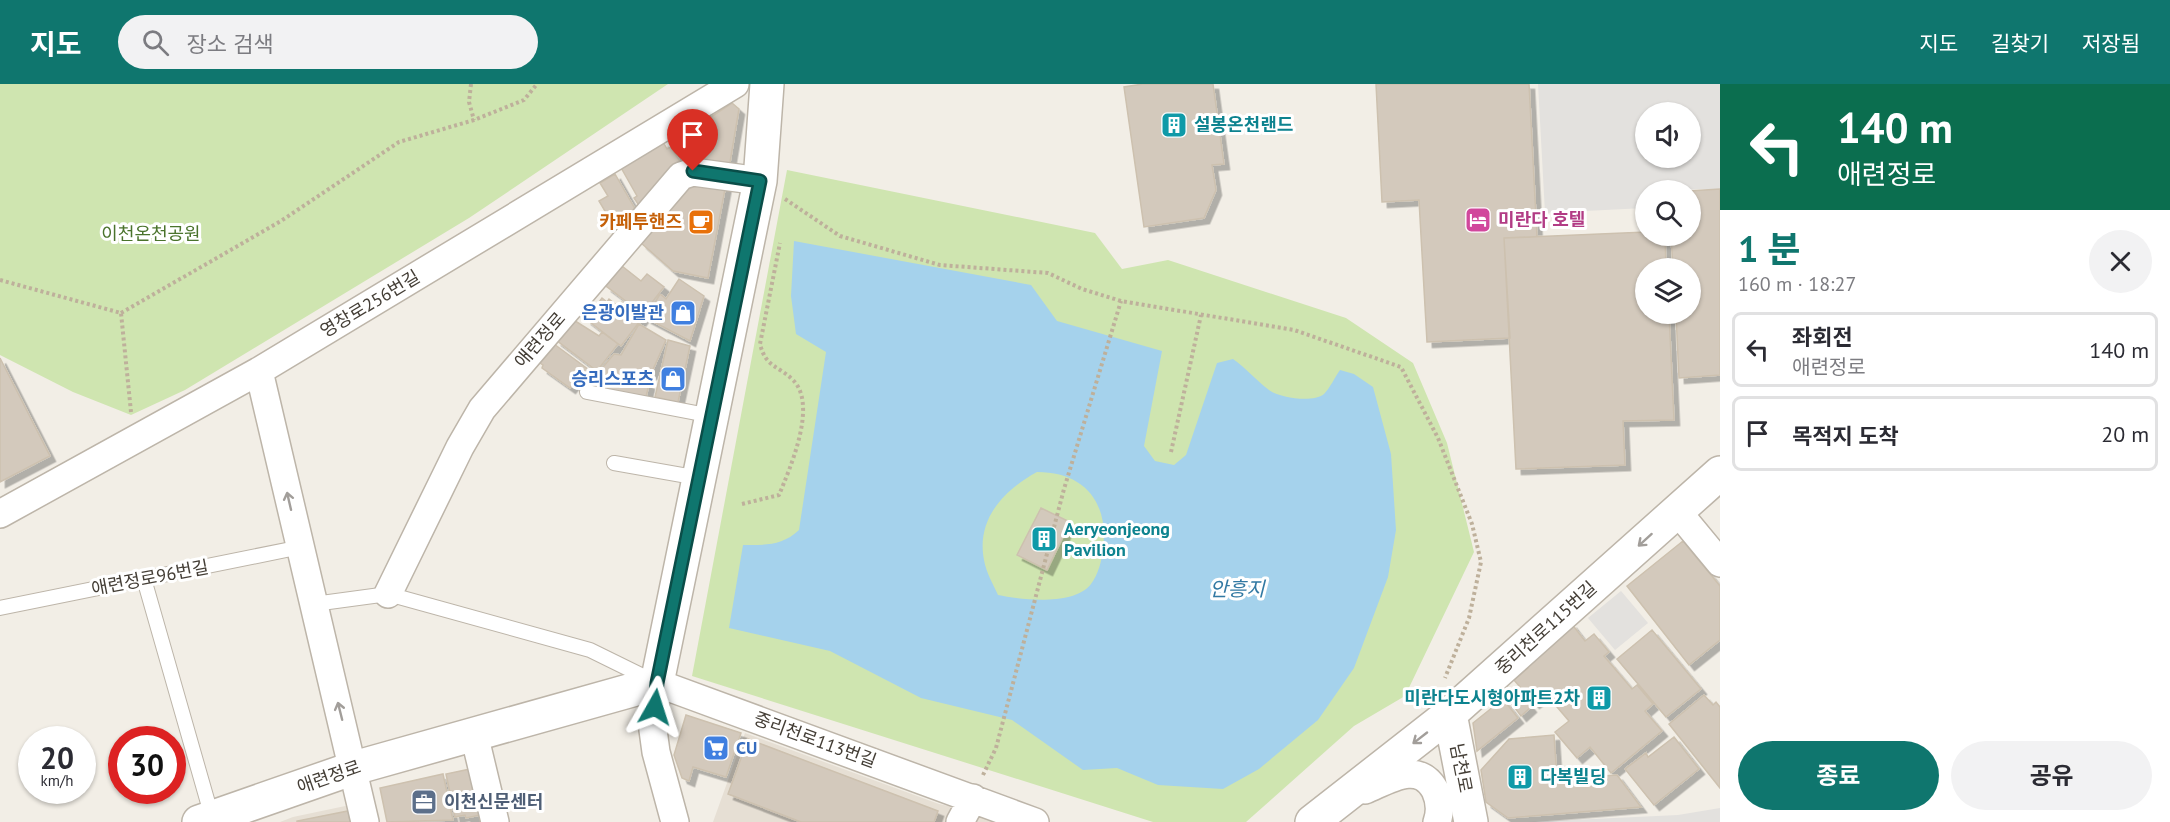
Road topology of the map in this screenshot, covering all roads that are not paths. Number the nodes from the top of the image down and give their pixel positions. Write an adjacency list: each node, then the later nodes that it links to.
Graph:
1 (735, 84): 4 (street, 영창로256번길)
2 (767, 84): 3 (street)
3 (760, 181): 6 (street); 15 (street, 애련정로)
4 (259, 371): 11 (street, 영창로256번길); 12 (street, one-way to 4)
5 (588, 393): 6 (lane)
6 (712, 416): 9 (street)
7 (614, 463): 9 (lane)
8 (1720, 473): 10 (street, 중리천로115번길)
9 (699, 478): 18 (street)
10 (1677, 512): 13 (street); 19 (street, 중리천로115번길, one-way to 19)
11 (0, 514)
12 (301, 547): 14 (lane, 애련정로96번길); 16 (street)
13 (1720, 563)
14 (144, 579): 17 (lane, 애련정로96번길); 24 (lane, 애련정로)
15 (388, 594): 16 (lane); 18 (lane)
16 (314, 604): 21 (street, one-way to 16)
17 (0, 608)
18 (657, 683): 20 (street, 애련정로); 22 (street, 중리천로113번길); 27 (street)
19 (1450, 714): 23 (street, 중리천로115번길, one-way to 23); 32 (street, 남천로)
20 (474, 734): 21 (street, 애련정로); 26 (street)
21 (354, 768): 24 (street, 애련정로); 25 (street)
22 (973, 798): 28 (street); 29 (street, 중리천로113번길)
23 (1341, 801): 30 (street, 중리천로115번길); 31 (street)
24 (205, 820)
25 (365, 822)
26 (495, 822)
27 (675, 822)
28 (960, 822)
29 (1035, 822)
30 (1312, 822)
31 (1437, 822)
32 (1471, 822)

